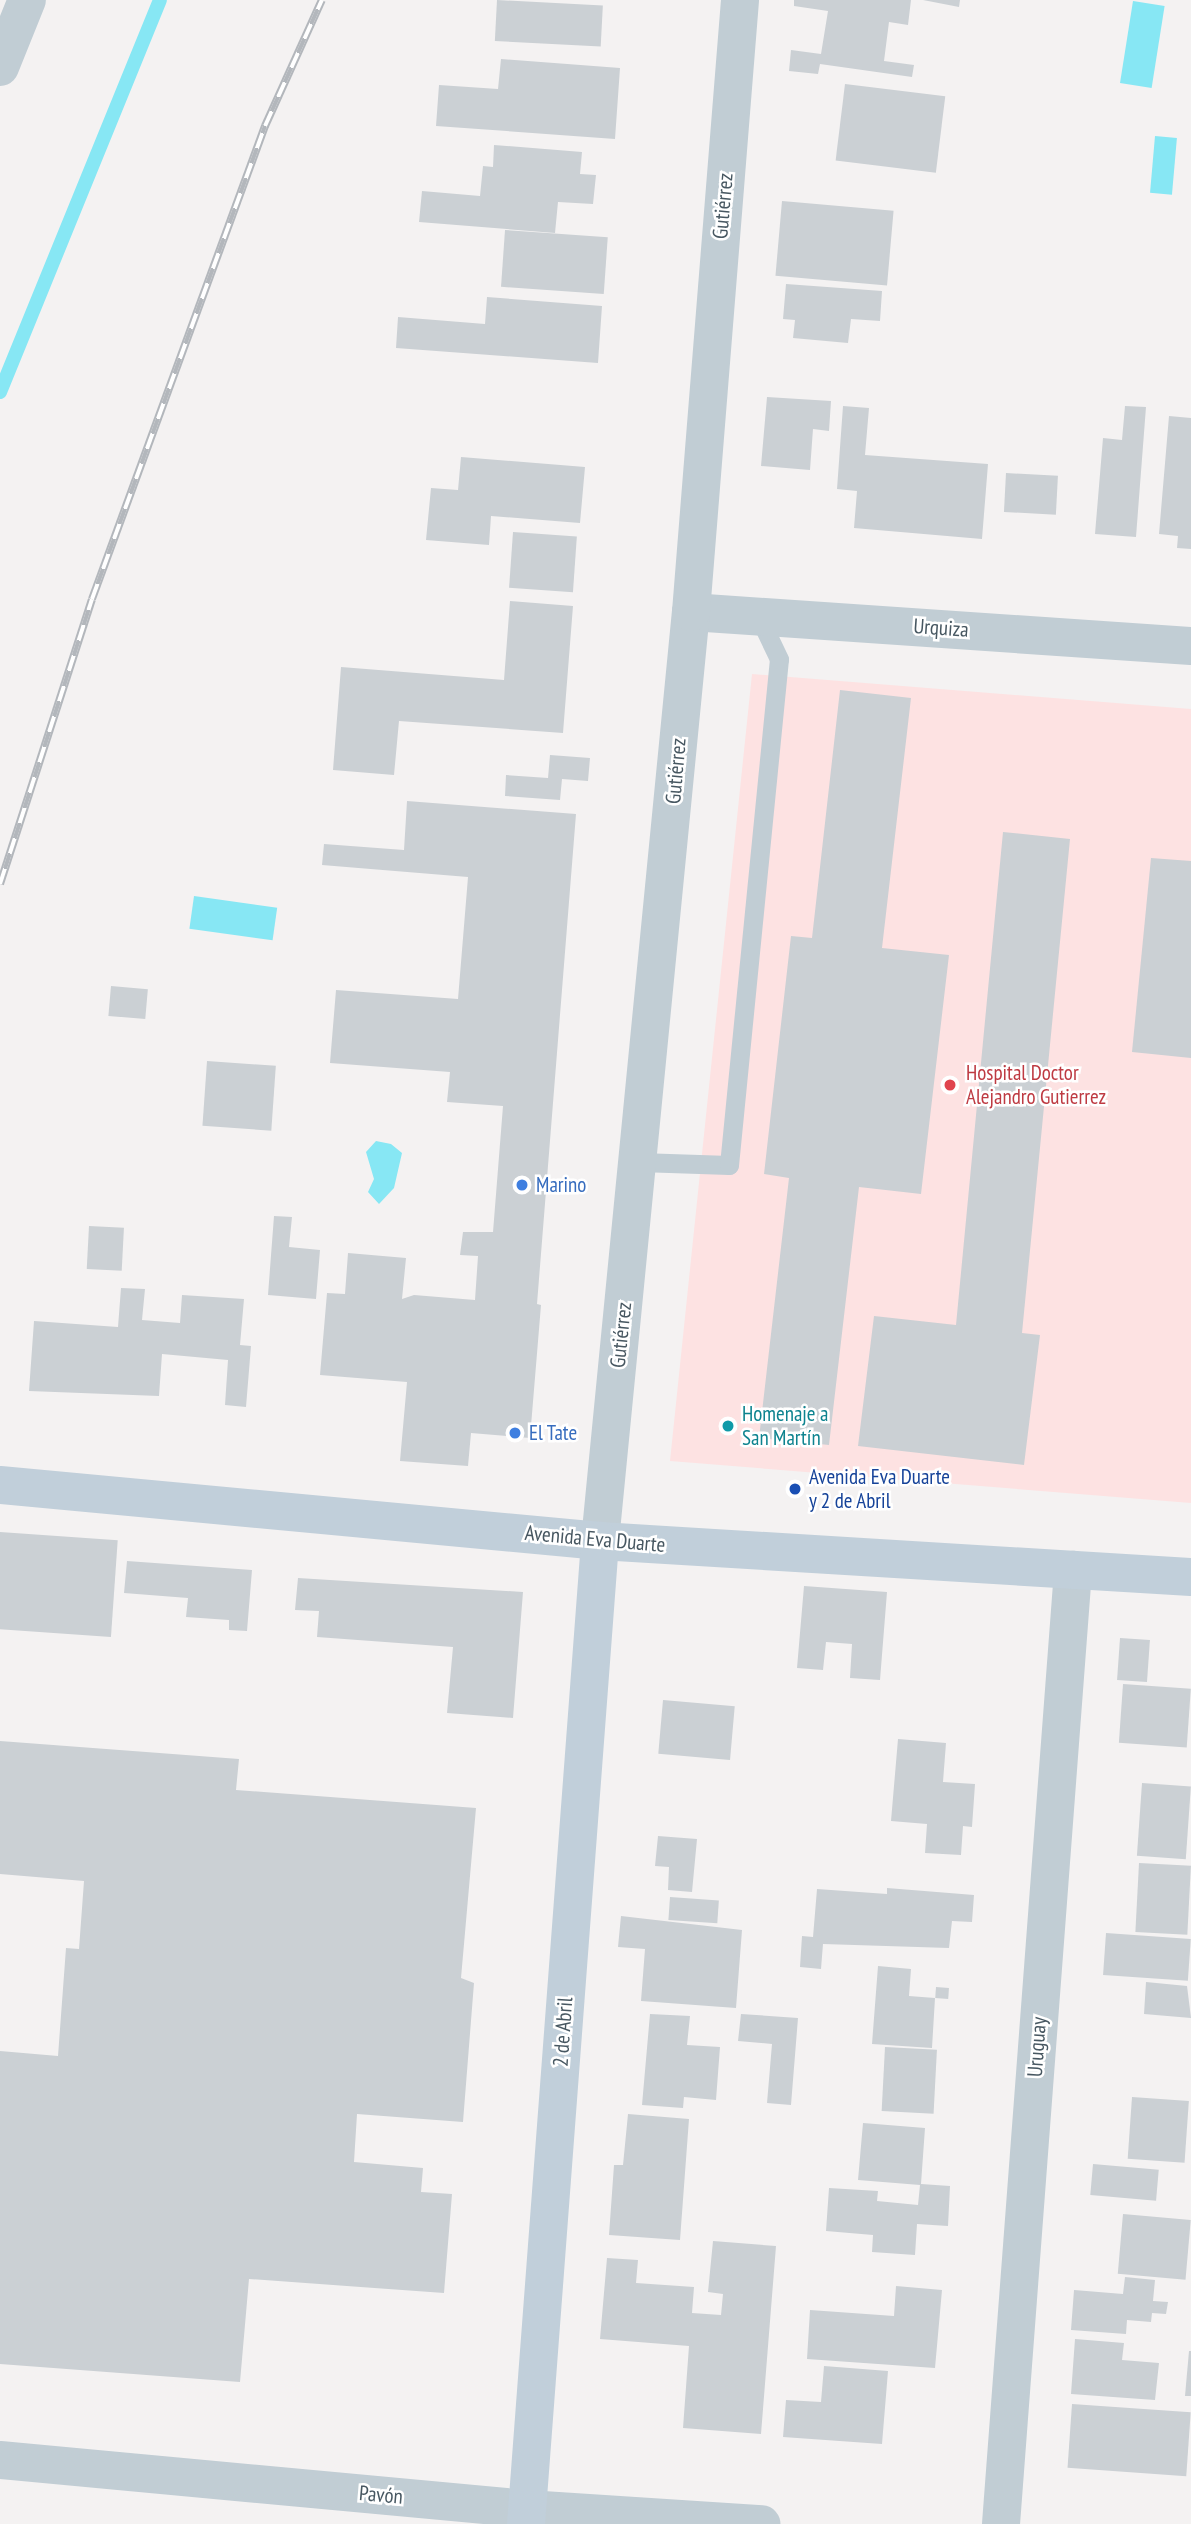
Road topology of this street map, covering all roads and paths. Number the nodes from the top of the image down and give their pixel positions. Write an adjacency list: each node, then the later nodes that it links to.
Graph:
1 (27, 0): 3 (street)
2 (740, 0): 4 (street, Gutiérrez)
3 (0, 67)
4 (691, 612): 5 (street, Urquiza); 7 (street, Gutiérrez)
5 (758, 615): 6 (street, Urquiza); 7 (lane)
6 (1191, 646)
7 (639, 1161): 9 (street, Gutiérrez)
8 (0, 1485): 9 (main road, Avenida Eva Duarte)
9 (600, 1541): 10 (main road, Avenida Eva Duarte); 13 (main road, 2 de Abril)
10 (1073, 1570): 11 (main road, Avenida Eva Duarte); 15 (street, Uruguay)
11 (1191, 1577)
12 (0, 2460): 13 (street, Pavón)
13 (527, 2516): 14 (street, Pavón)
14 (762, 2524)
15 (1001, 2524)

